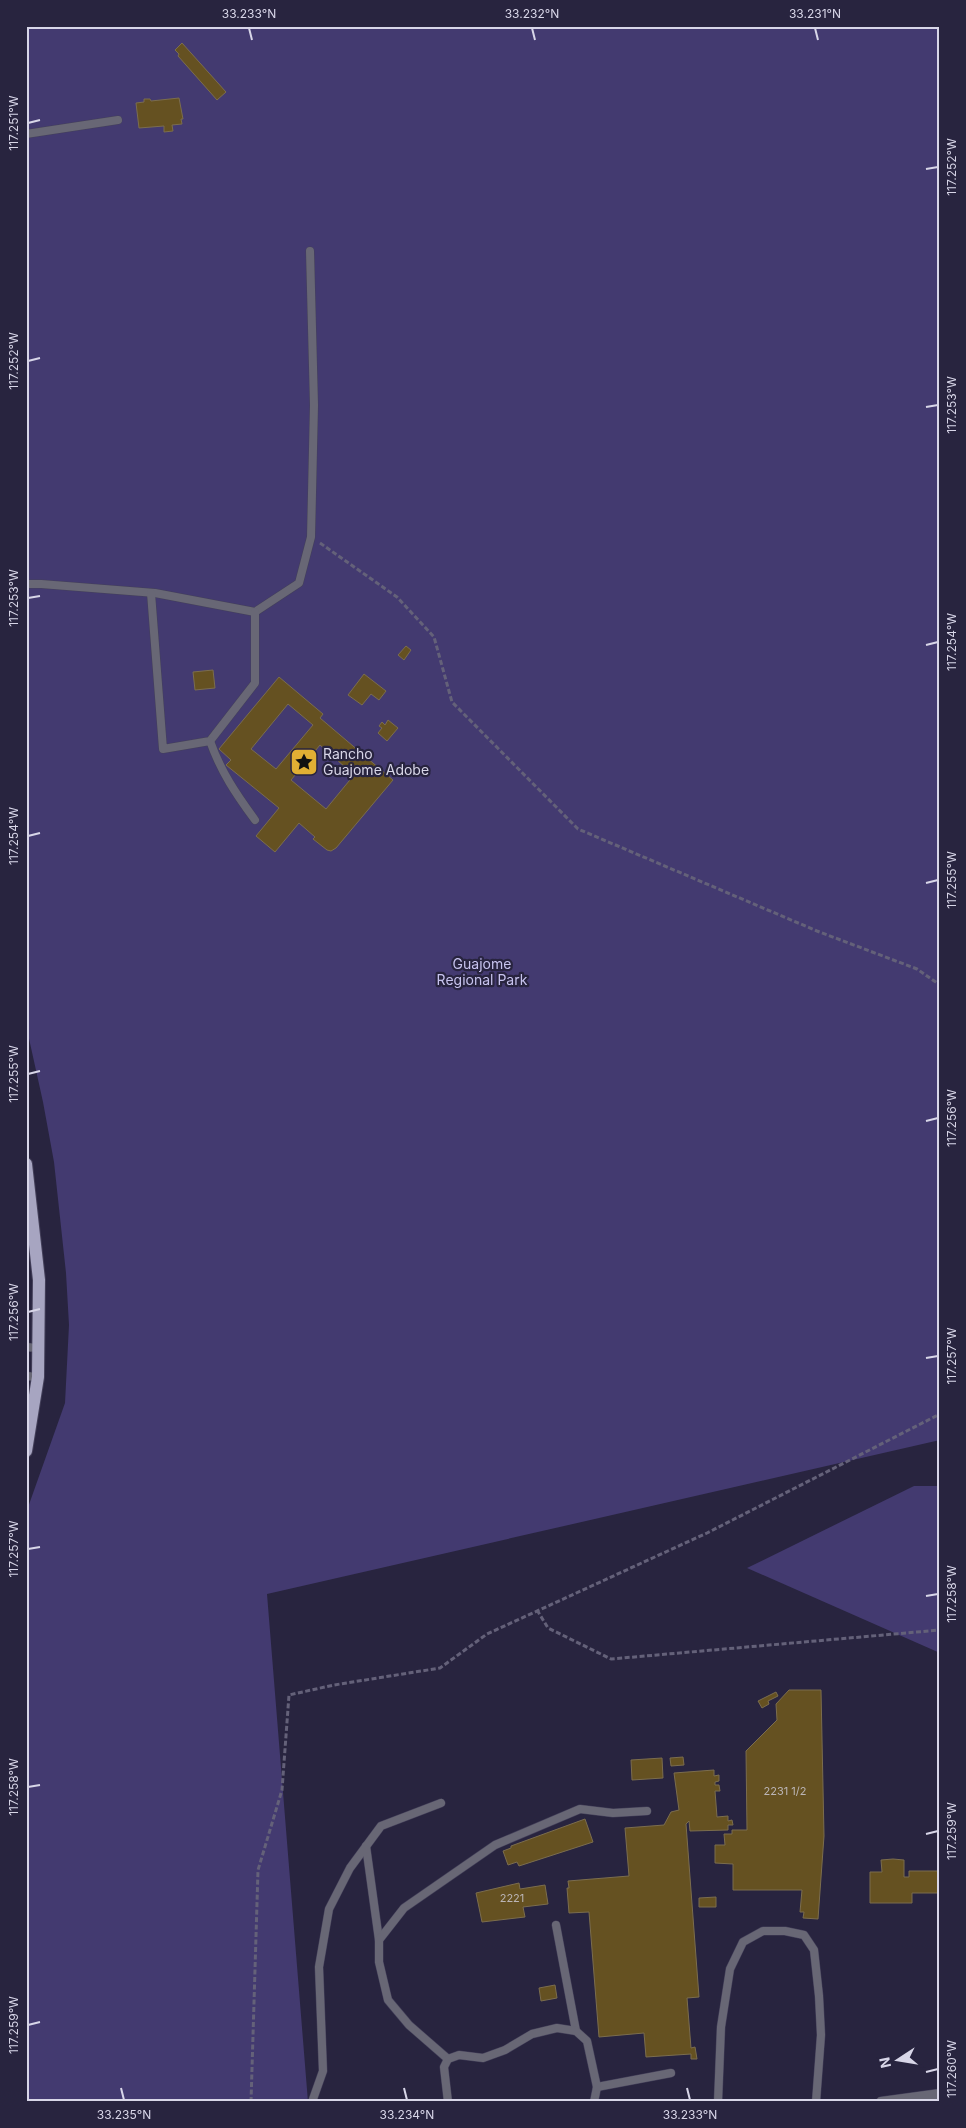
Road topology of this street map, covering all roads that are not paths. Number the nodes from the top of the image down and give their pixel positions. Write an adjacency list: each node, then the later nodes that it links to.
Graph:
1 (118, 120): 2 (lane)
2 (26, 134)
3 (310, 251): 6 (lane)
4 (26, 584): 5 (lane)
5 (151, 593): 6 (lane); 7 (lane)
6 (255, 612): 7 (lane)
7 (210, 741): 8 (lane)
8 (255, 820)
9 (26, 1164): 10 (main road)
10 (32, 1347): 11 (main road)
11 (32, 1376): 12 (main road)
12 (26, 1451)
13 (441, 1803): 15 (lane)
14 (647, 1811): 17 (lane)
15 (366, 1846): 17 (lane); 23 (lane)
16 (556, 1925): 18 (lane)
17 (379, 1940): 19 (lane)
18 (576, 2030): 19 (lane); 21 (lane)
19 (448, 2059): 24 (lane)
20 (671, 2073): 21 (lane)
21 (597, 2087): 25 (lane)
22 (940, 2094): 28 (street)
23 (312, 2102)
24 (448, 2102)
25 (594, 2102)
26 (718, 2102): 27 (lane)
27 (816, 2102)
28 (881, 2102)

